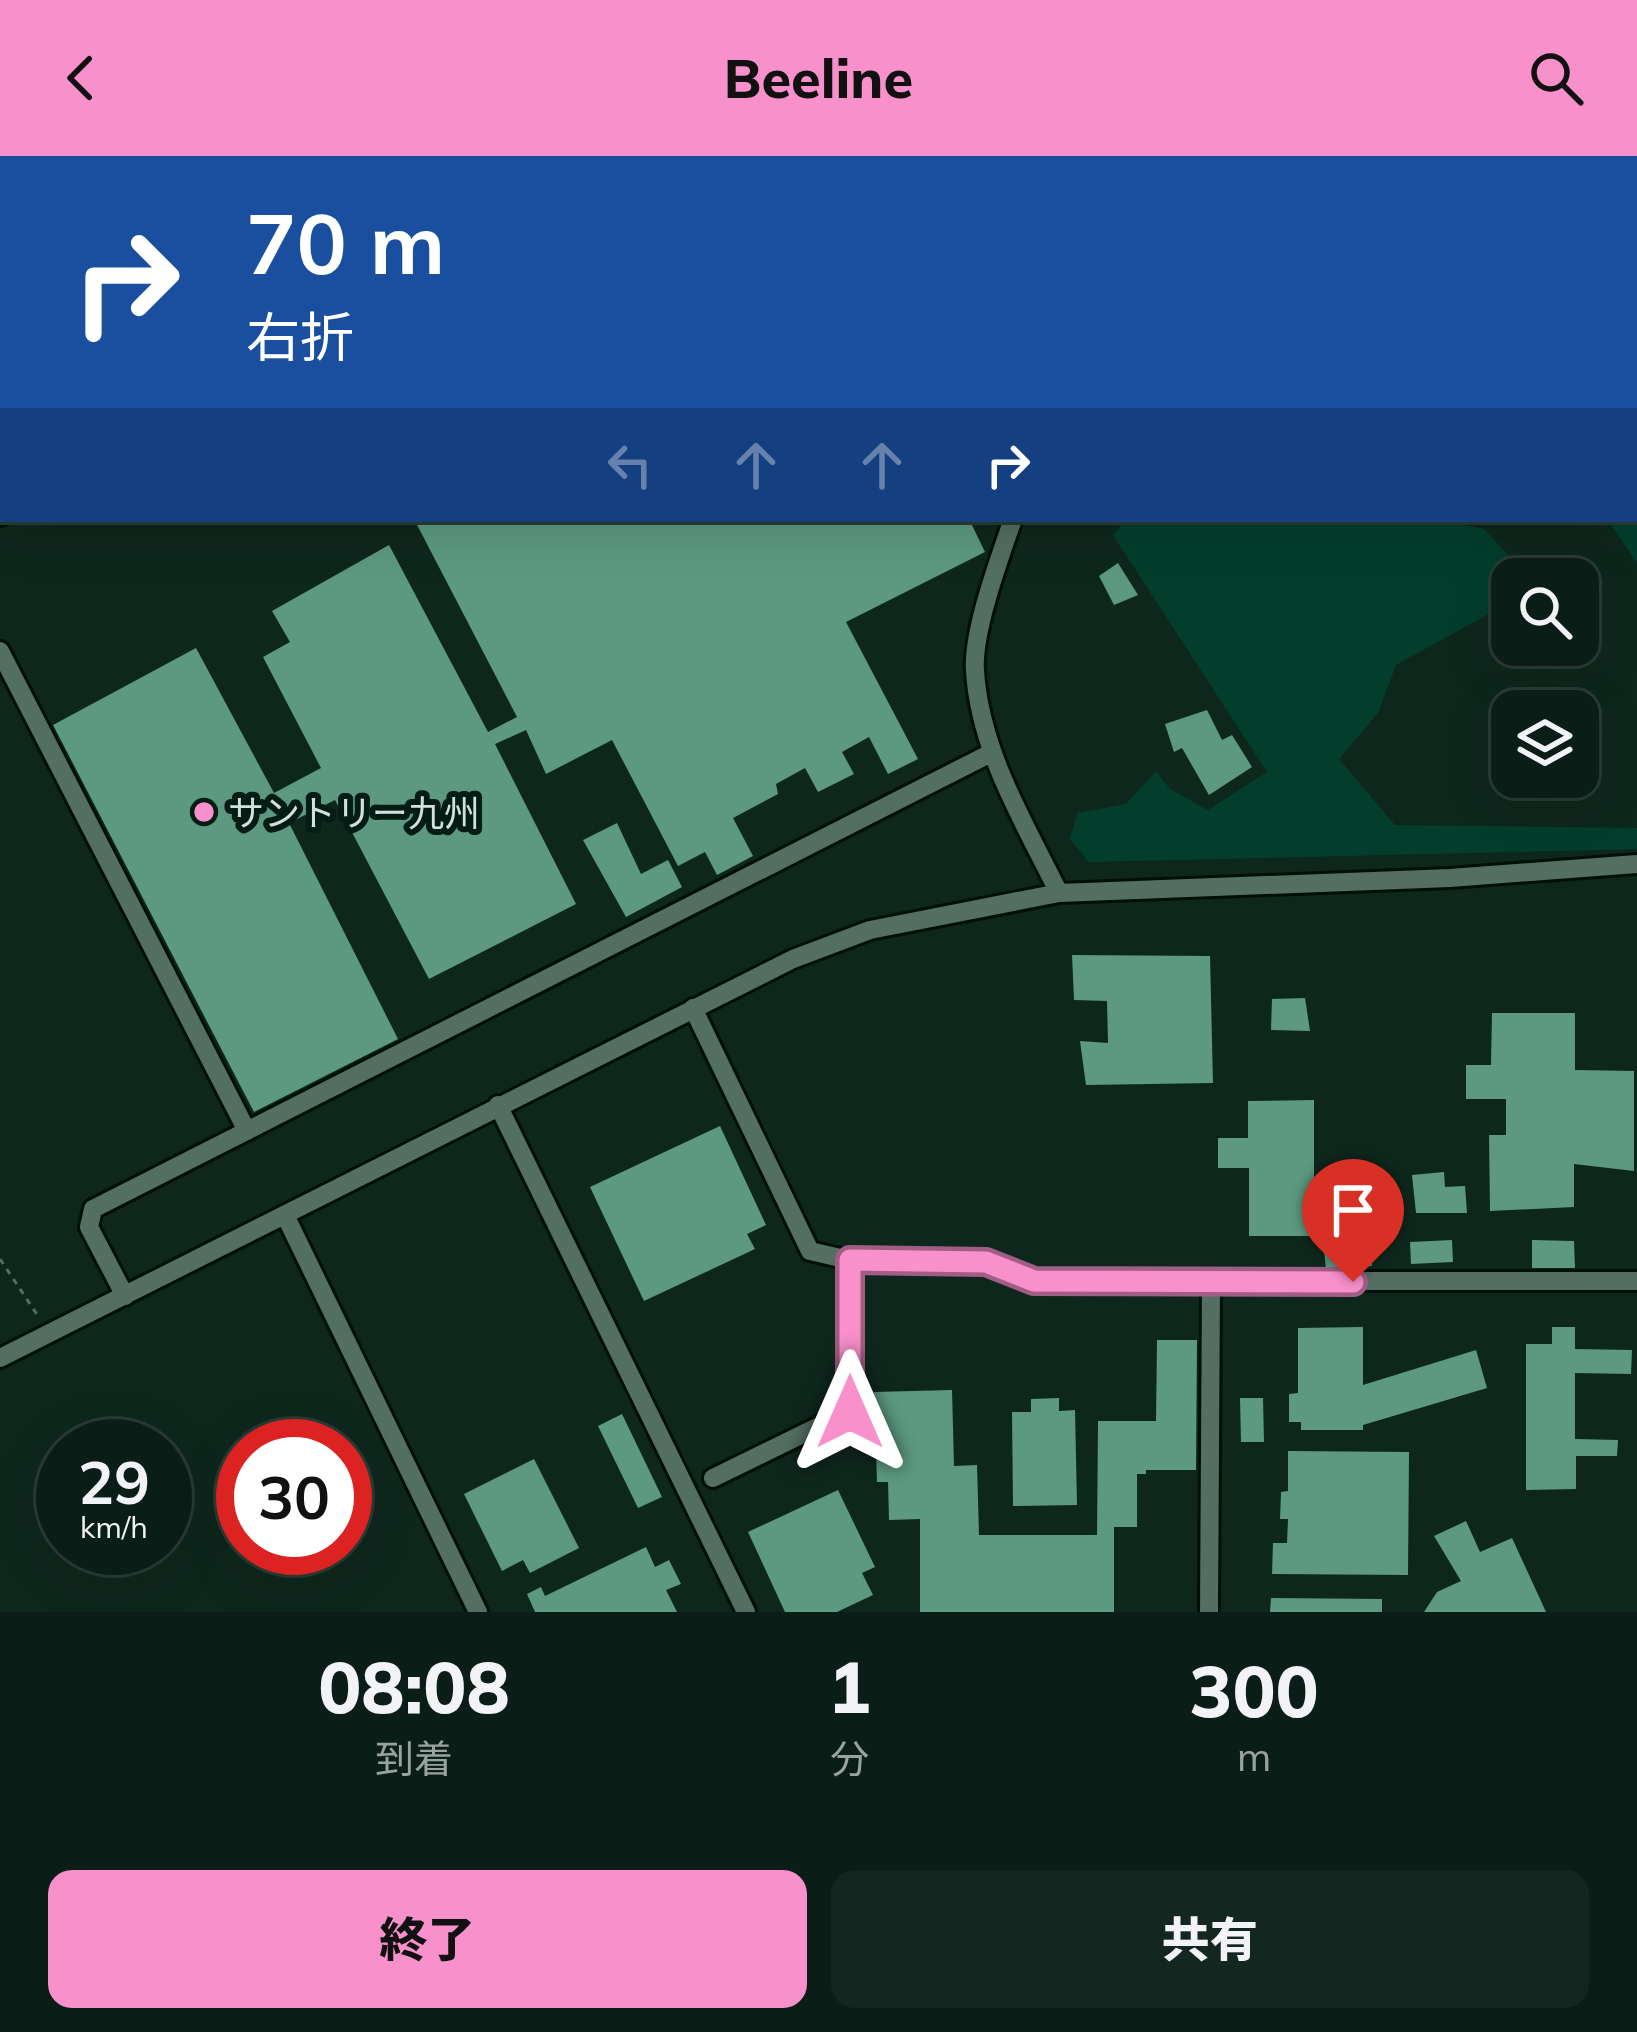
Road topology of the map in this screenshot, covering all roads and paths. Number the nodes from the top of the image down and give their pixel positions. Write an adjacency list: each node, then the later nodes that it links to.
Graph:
1 (1012, 522): 3 (street)
2 (0, 651): 8 (street)
3 (991, 753): 5 (street); 8 (street)
4 (1637, 864): 5 (street)
5 (1059, 893): 6 (street)
6 (693, 1008): 7 (street); 11 (street)
7 (498, 1105): 9 (street); 19 (street)
8 (247, 1131): 14 (street)
9 (285, 1215): 14 (street); 18 (street)
10 (0, 1259): 15 (path)
11 (850, 1260): 13 (street); 17 (street)
12 (1637, 1281): 13 (street)
13 (1211, 1283): 20 (street)
14 (125, 1296): 15 (street)
15 (51, 1336): 16 (street)
16 (0, 1358)
17 (713, 1478)
18 (478, 1612)
19 (746, 1612)
20 (1209, 1612)

